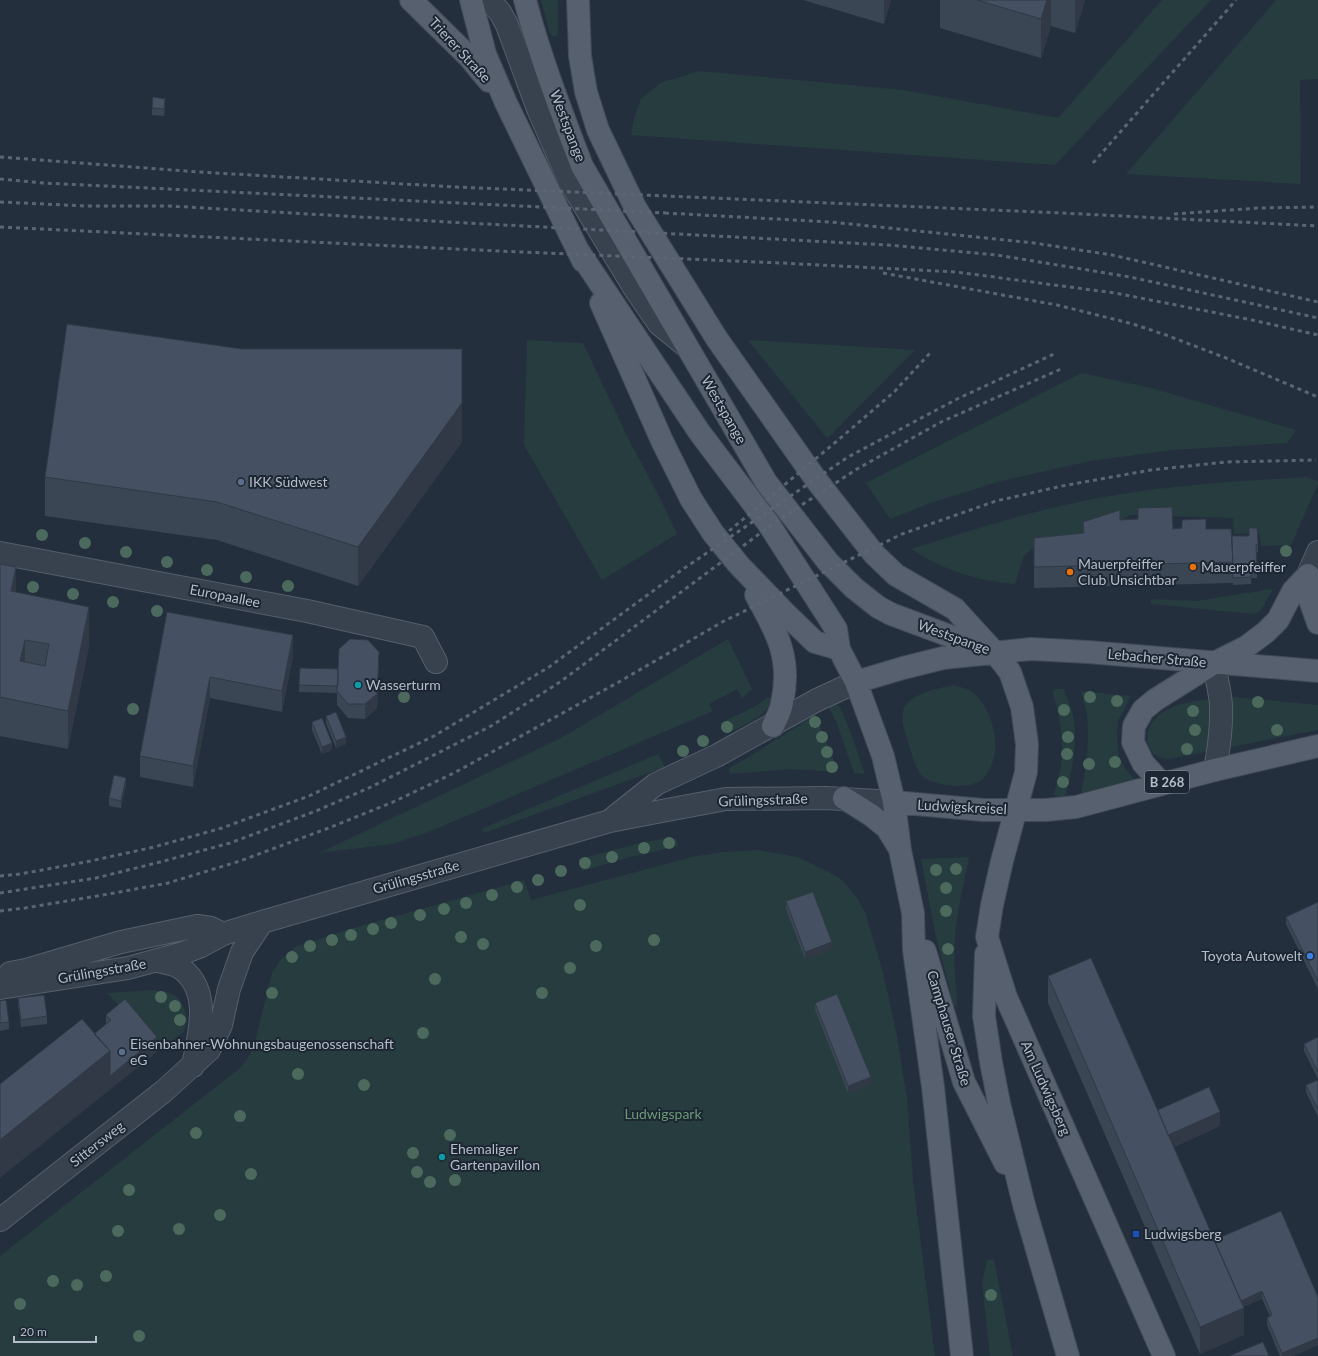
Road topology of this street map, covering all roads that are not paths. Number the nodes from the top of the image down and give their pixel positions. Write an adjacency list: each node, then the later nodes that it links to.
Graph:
1 (411, 0): 6 (main road, Trierer Straße)
2 (471, 0): 6 (main road, Westspange)
3 (489, 0): 8 (street)
4 (525, 0): 8 (main road, Westspange)
5 (578, 0): 15 (main road, Westspange)
6 (506, 102): 7 (main road, Westspange)
7 (577, 249): 11 (main road, Westspange); 14 (main road, Westspange)
8 (687, 347): 15 (main road, Westspange)
9 (1318, 552): 12 (street)
10 (0, 553): 16 (street, Europaallee)
11 (738, 564): 14 (main road, Westspange); 20 (main road)
12 (1308, 575): 13 (main road); 17 (main road)
13 (1318, 623)
14 (839, 649): 19 (main road, Westspange)
15 (996, 654): 17 (main road, Lebacher Straße); 19 (main road); 26 (main road, Ludwigskreisel)
16 (436, 662)
17 (1214, 663): 18 (main road, Lebacher Straße); 22 (street); 23 (main road)
18 (1318, 671)
19 (856, 682): 20 (street, Grülingsstraße); 25 (main road)
20 (773, 726): 27 (street, Grülingsstraße)
21 (1318, 746): 22 (main road, B 268)
22 (1215, 770): 23 (main road, B 268)
23 (1162, 784): 26 (main road, B 268)
24 (844, 798): 25 (street, Grülingsstraße); 27 (street, Grülingsstraße); 28 (main road)
25 (894, 802): 26 (main road, Ludwigskreisel); 28 (main road)
26 (1016, 810): 32 (main road, Am Ludwigsberg)
27 (610, 821): 30 (street, Grülingsstraße)
28 (900, 850): 29 (main road)
29 (913, 913): 40 (main road, Camphauser Straße); 42 (main road)
30 (262, 922): 31 (street, Grülingsstraße); 36 (street, Sittersweg)
31 (223, 934): 33 (street, Grülingsstraße); 35 (street, Grülingsstraße); 36 (street, Sittersweg)
32 (987, 937): 40 (main road, Camphauser Straße); 44 (main road, Am Ludwigsberg)
33 (201, 946): 34 (street, Grülingsstraße); 37 (street)
34 (158, 961): 37 (street); 38 (street, Grülingsstraße)
35 (0, 974)
36 (234, 974): 39 (street, Sittersweg)
37 (191, 978): 39 (street)
38 (0, 988)
39 (192, 1066): 41 (street, Sittersweg)
40 (1024, 1205): 43 (main road, Camphauser Straße)
41 (0, 1220)
42 (962, 1356)
43 (1068, 1356)
44 (1164, 1356)

